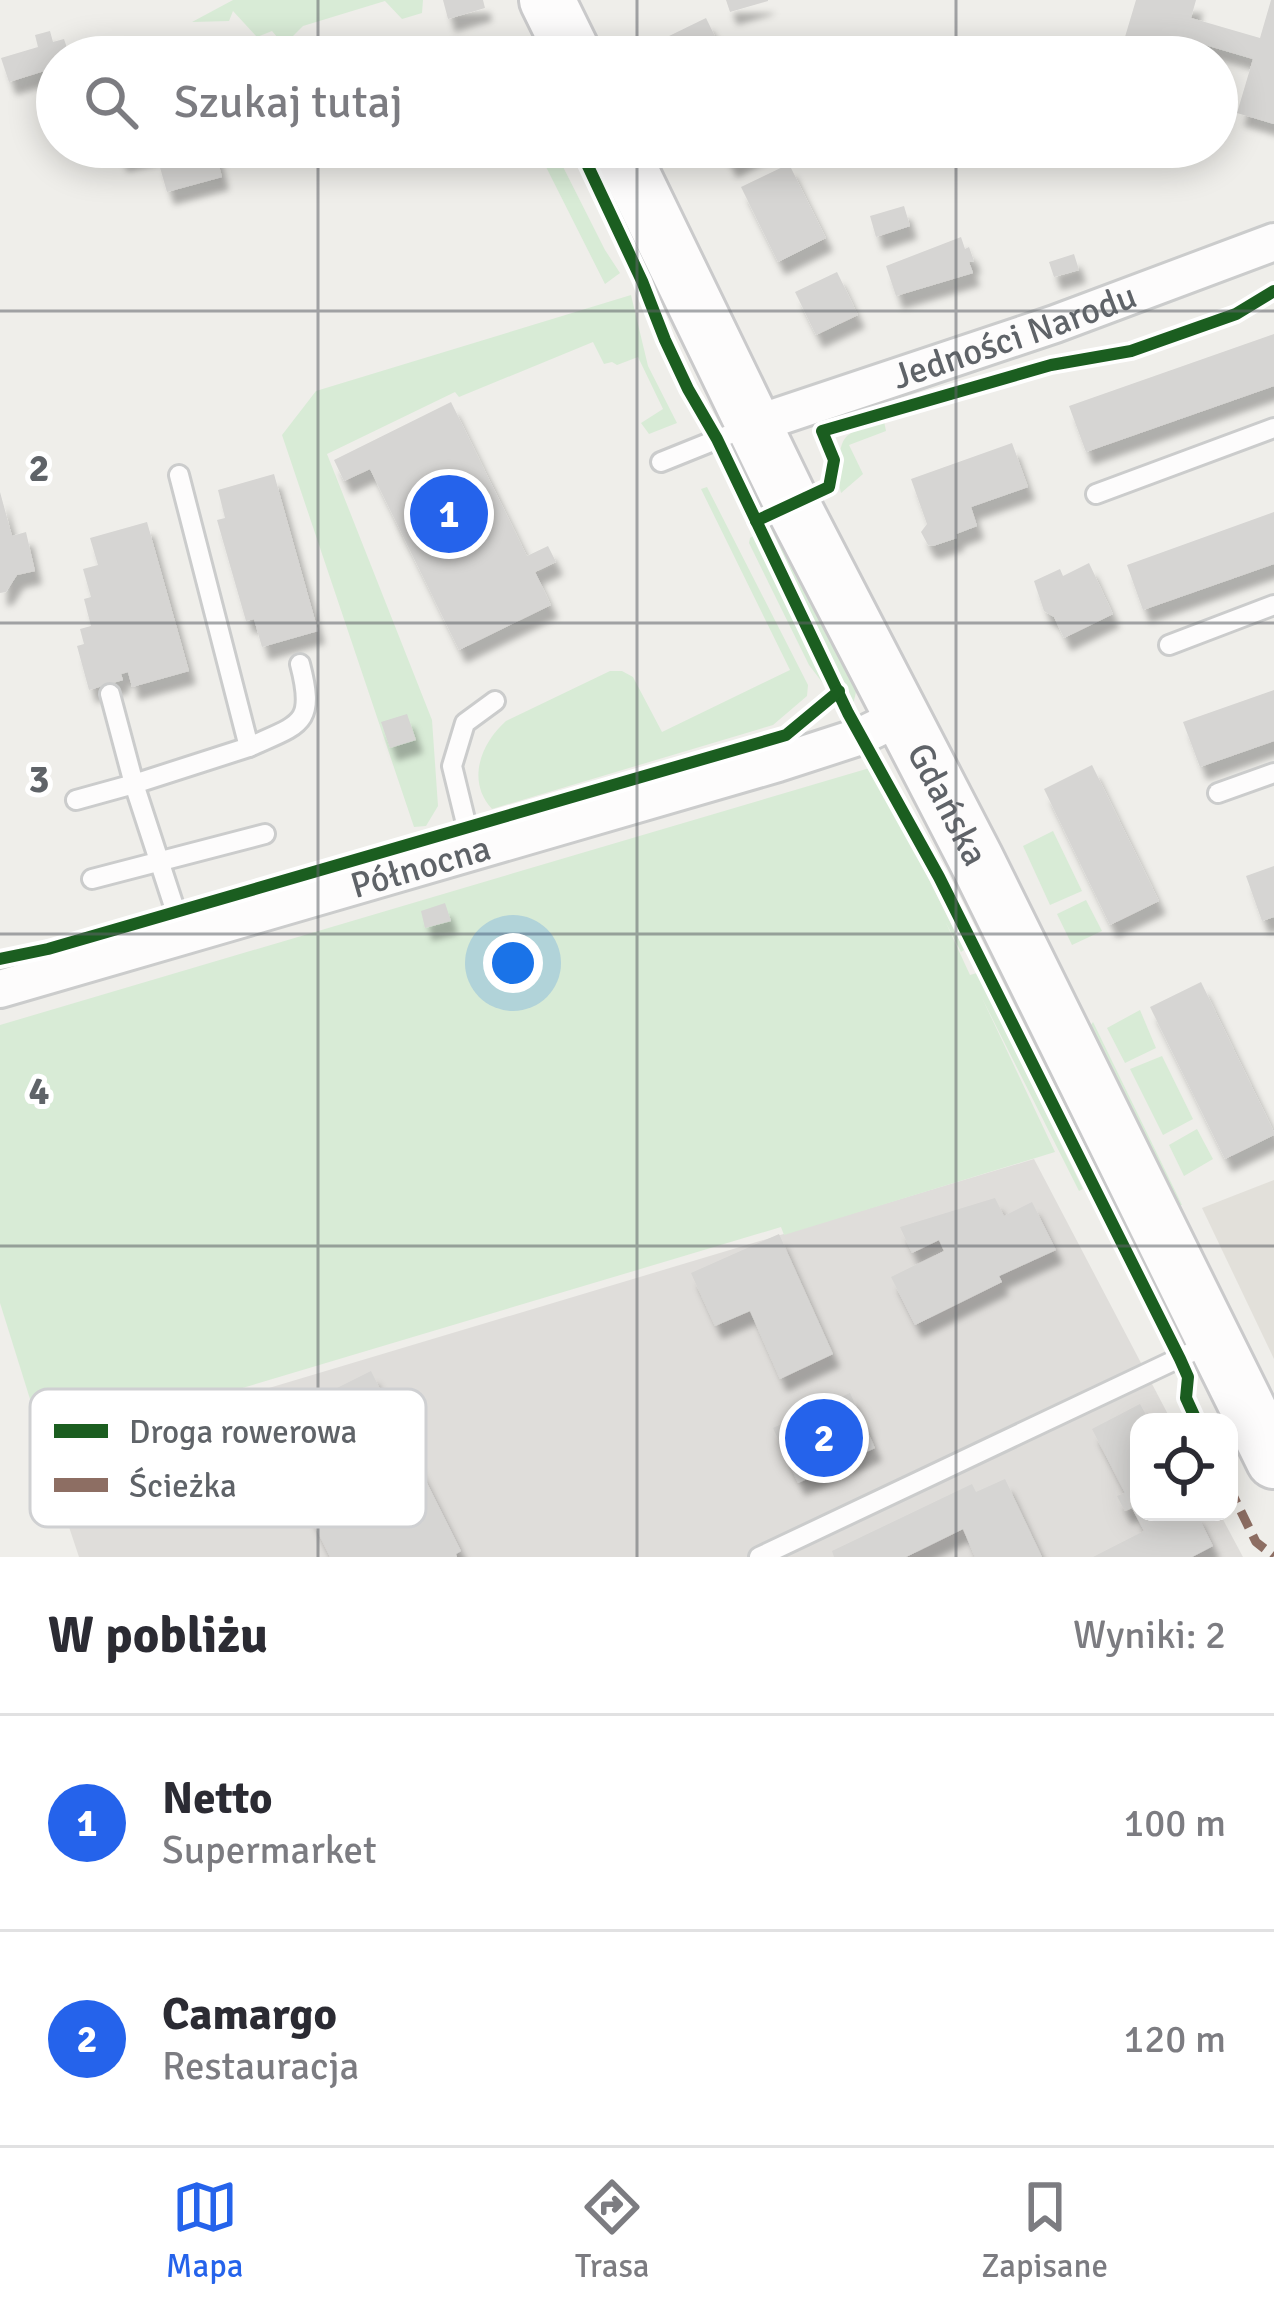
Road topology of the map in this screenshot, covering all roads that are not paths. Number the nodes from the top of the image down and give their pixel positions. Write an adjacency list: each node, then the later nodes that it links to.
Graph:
1 (547, 0): 2 (street)
2 (565, 36)
3 (629, 168): 5 (street, Gdańska)
4 (1274, 242): 5 (street, Jedności Narodu)
5 (753, 425): 7 (lane); 15 (street, Gdańska)
6 (1274, 428): 9 (lane)
7 (661, 463)
8 (179, 476): 16 (lane)
9 (1096, 494)
10 (1274, 605): 11 (lane)
11 (1169, 645)
12 (300, 664): 16 (lane)
13 (110, 694): 18 (lane)
14 (495, 701): 22 (lane)
15 (904, 715): 22 (street, Północna); 27 (street, Gdańska)
16 (249, 747): 18 (lane)
17 (1274, 773): 19 (lane)
18 (134, 784): 20 (lane); 23 (lane)
19 (1218, 793)
20 (76, 800)
21 (265, 834): 23 (lane)
22 (473, 852): 25 (street, Północna)
23 (160, 862): 24 (lane); 25 (lane)
24 (92, 879)
25 (184, 937): 26 (street, Północna)
26 (0, 989)
27 (1215, 1341): 28 (street, Gdańska); 29 (lane)
28 (1274, 1461)
29 (759, 1557)

